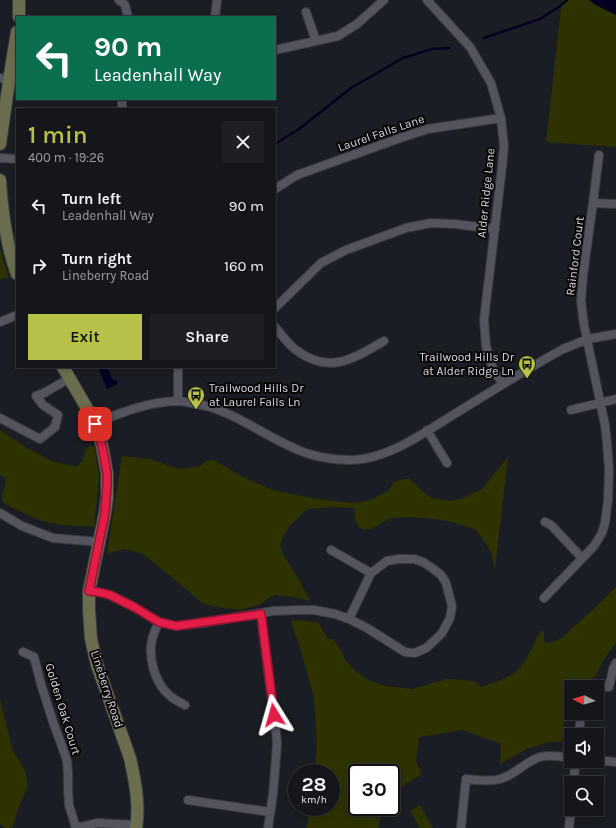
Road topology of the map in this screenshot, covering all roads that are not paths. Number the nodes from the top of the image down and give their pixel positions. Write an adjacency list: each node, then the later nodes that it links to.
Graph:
1 (19, 0): 7 (street)
2 (119, 0): 8 (street)
3 (217, 0): 9 (street)
4 (384, 0): 11 (street)
5 (427, 0): 14 (street, Alder Ridge Lane)
6 (306, 12): 11 (street)
7 (19, 16)
8 (128, 16)
9 (215, 16)
10 (16, 36): 13 (street)
11 (316, 40): 12 (street)
12 (276, 50)
13 (4, 79): 15 (street)
14 (501, 118): 20 (street, Laurel Falls Lane); 23 (street, Alder Ridge Lane)
15 (0, 144)
16 (599, 155): 21 (street, Rainford Court)
17 (0, 158): 18 (street)
18 (16, 159)
19 (0, 180): 24 (street)
20 (276, 188)
21 (593, 203): 22 (street); 30 (street, Rainford Court)
22 (616, 204)
23 (495, 229): 25 (street); 35 (street, Alder Ridge Lane)
24 (16, 270)
25 (276, 307)
26 (16, 315): 27 (street)
27 (0, 322)
28 (276, 328): 31 (street)
29 (616, 334): 30 (street)
30 (588, 339): 35 (street); 38 (street, Rainford Court)
31 (384, 341)
32 (64, 368): 34 (street, Lineberry Road)
33 (178, 368): 37 (street)
34 (70, 378): 40 (street); 41 (street, Lineberry Road)
35 (503, 384): 42 (street)
36 (616, 399): 38 (street)
37 (178, 401): 41 (street); 42 (street)
38 (600, 403): 39 (street); 44 (street, Rainford Court)
39 (571, 410)
40 (0, 418)
41 (95, 424): 47 (street, Lineberry Road)
42 (428, 430): 43 (street)
43 (447, 463)
44 (612, 501): 49 (street, Rainford Court)
45 (0, 513): 47 (street)
46 (545, 522): 49 (street)
47 (99, 542): 51 (street, Lineberry Road)
48 (331, 550): 50 (street)
49 (582, 558): 52 (street, Rainford Court)
50 (371, 573): 54 (street); 54 (street)
51 (89, 591): 55 (street); 66 (street, Lineberry Road)
52 (544, 598)
53 (261, 614): 54 (street); 55 (street); 64 (street)
54 (349, 619)
55 (159, 622): 59 (street)
56 (23, 652): 67 (street, Golden Oak Court)
57 (616, 663): 58 (street)
58 (604, 687)
59 (185, 705)
60 (564, 757): 69 (street)
61 (604, 761): 62 (street)
62 (616, 762)
63 (188, 800): 64 (street)
64 (270, 812): 68 (street)
65 (570, 816): 70 (street)
66 (136, 826): 67 (street)
67 (76, 828)
68 (268, 828)
69 (461, 828)
70 (569, 828)

